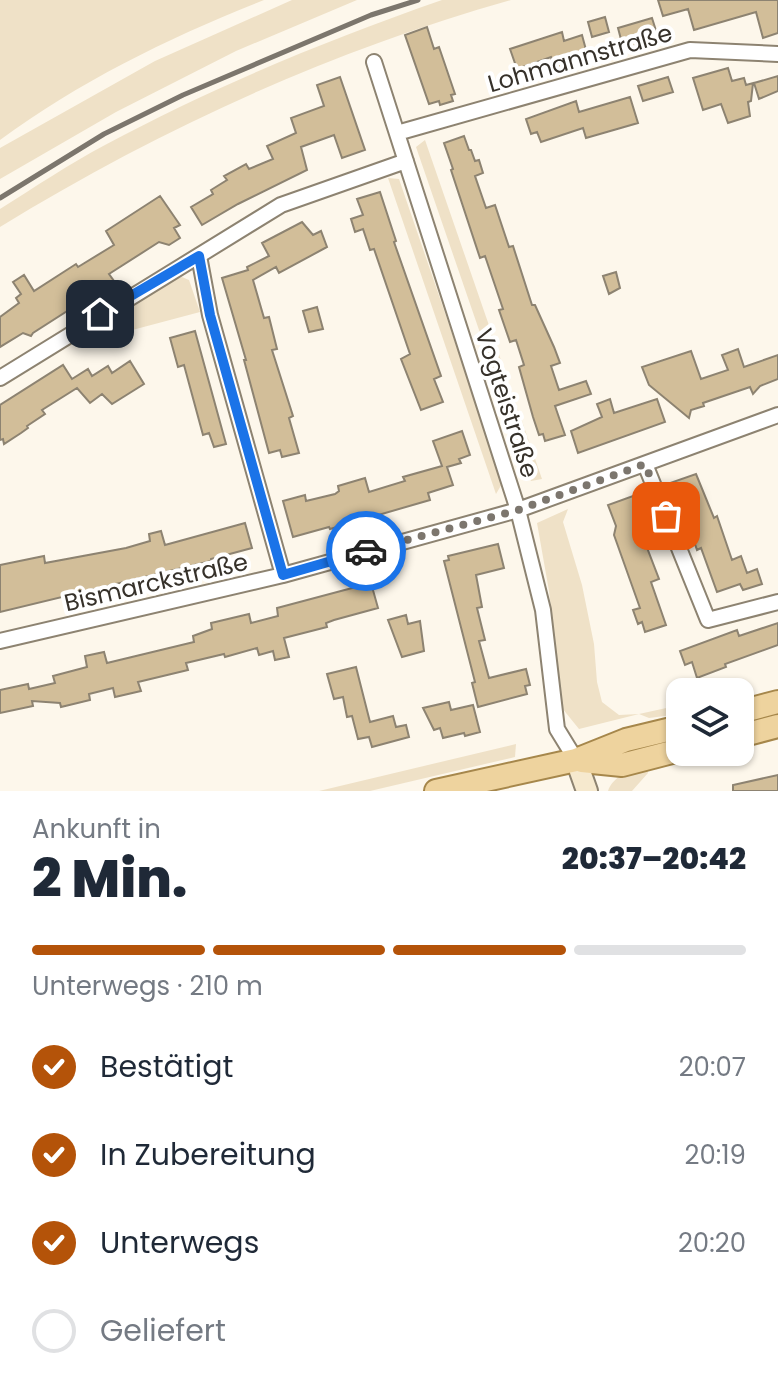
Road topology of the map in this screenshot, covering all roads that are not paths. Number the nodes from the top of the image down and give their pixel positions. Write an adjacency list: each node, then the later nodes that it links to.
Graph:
1 (778, 54): 3 (street, Lohmannstraße)
2 (374, 62): 3 (street, Vogteistraße)
3 (397, 133): 4 (street, Vogteistraße)
4 (406, 161): 5 (street); 9 (street, Vogteistraße)
5 (199, 256): 6 (street); 10 (street)
6 (0, 378)
7 (778, 415): 8 (street, Bismarckstraße)
8 (645, 464): 9 (street, Bismarckstraße); 11 (street)
9 (518, 510): 10 (street, Bismarckstraße); 19 (street, Vogteistraße)
10 (283, 575): 12 (street, Bismarckstraße)
11 (778, 602)
12 (0, 641)
13 (778, 702): 14 (main road)
14 (754, 708)
15 (778, 726): 17 (main road)
16 (666, 730): 19 (main road)
17 (754, 732)
18 (666, 754): 19 (main road)
19 (576, 760): 20 (main road); 21 (main road)
20 (436, 791)
21 (587, 791)

